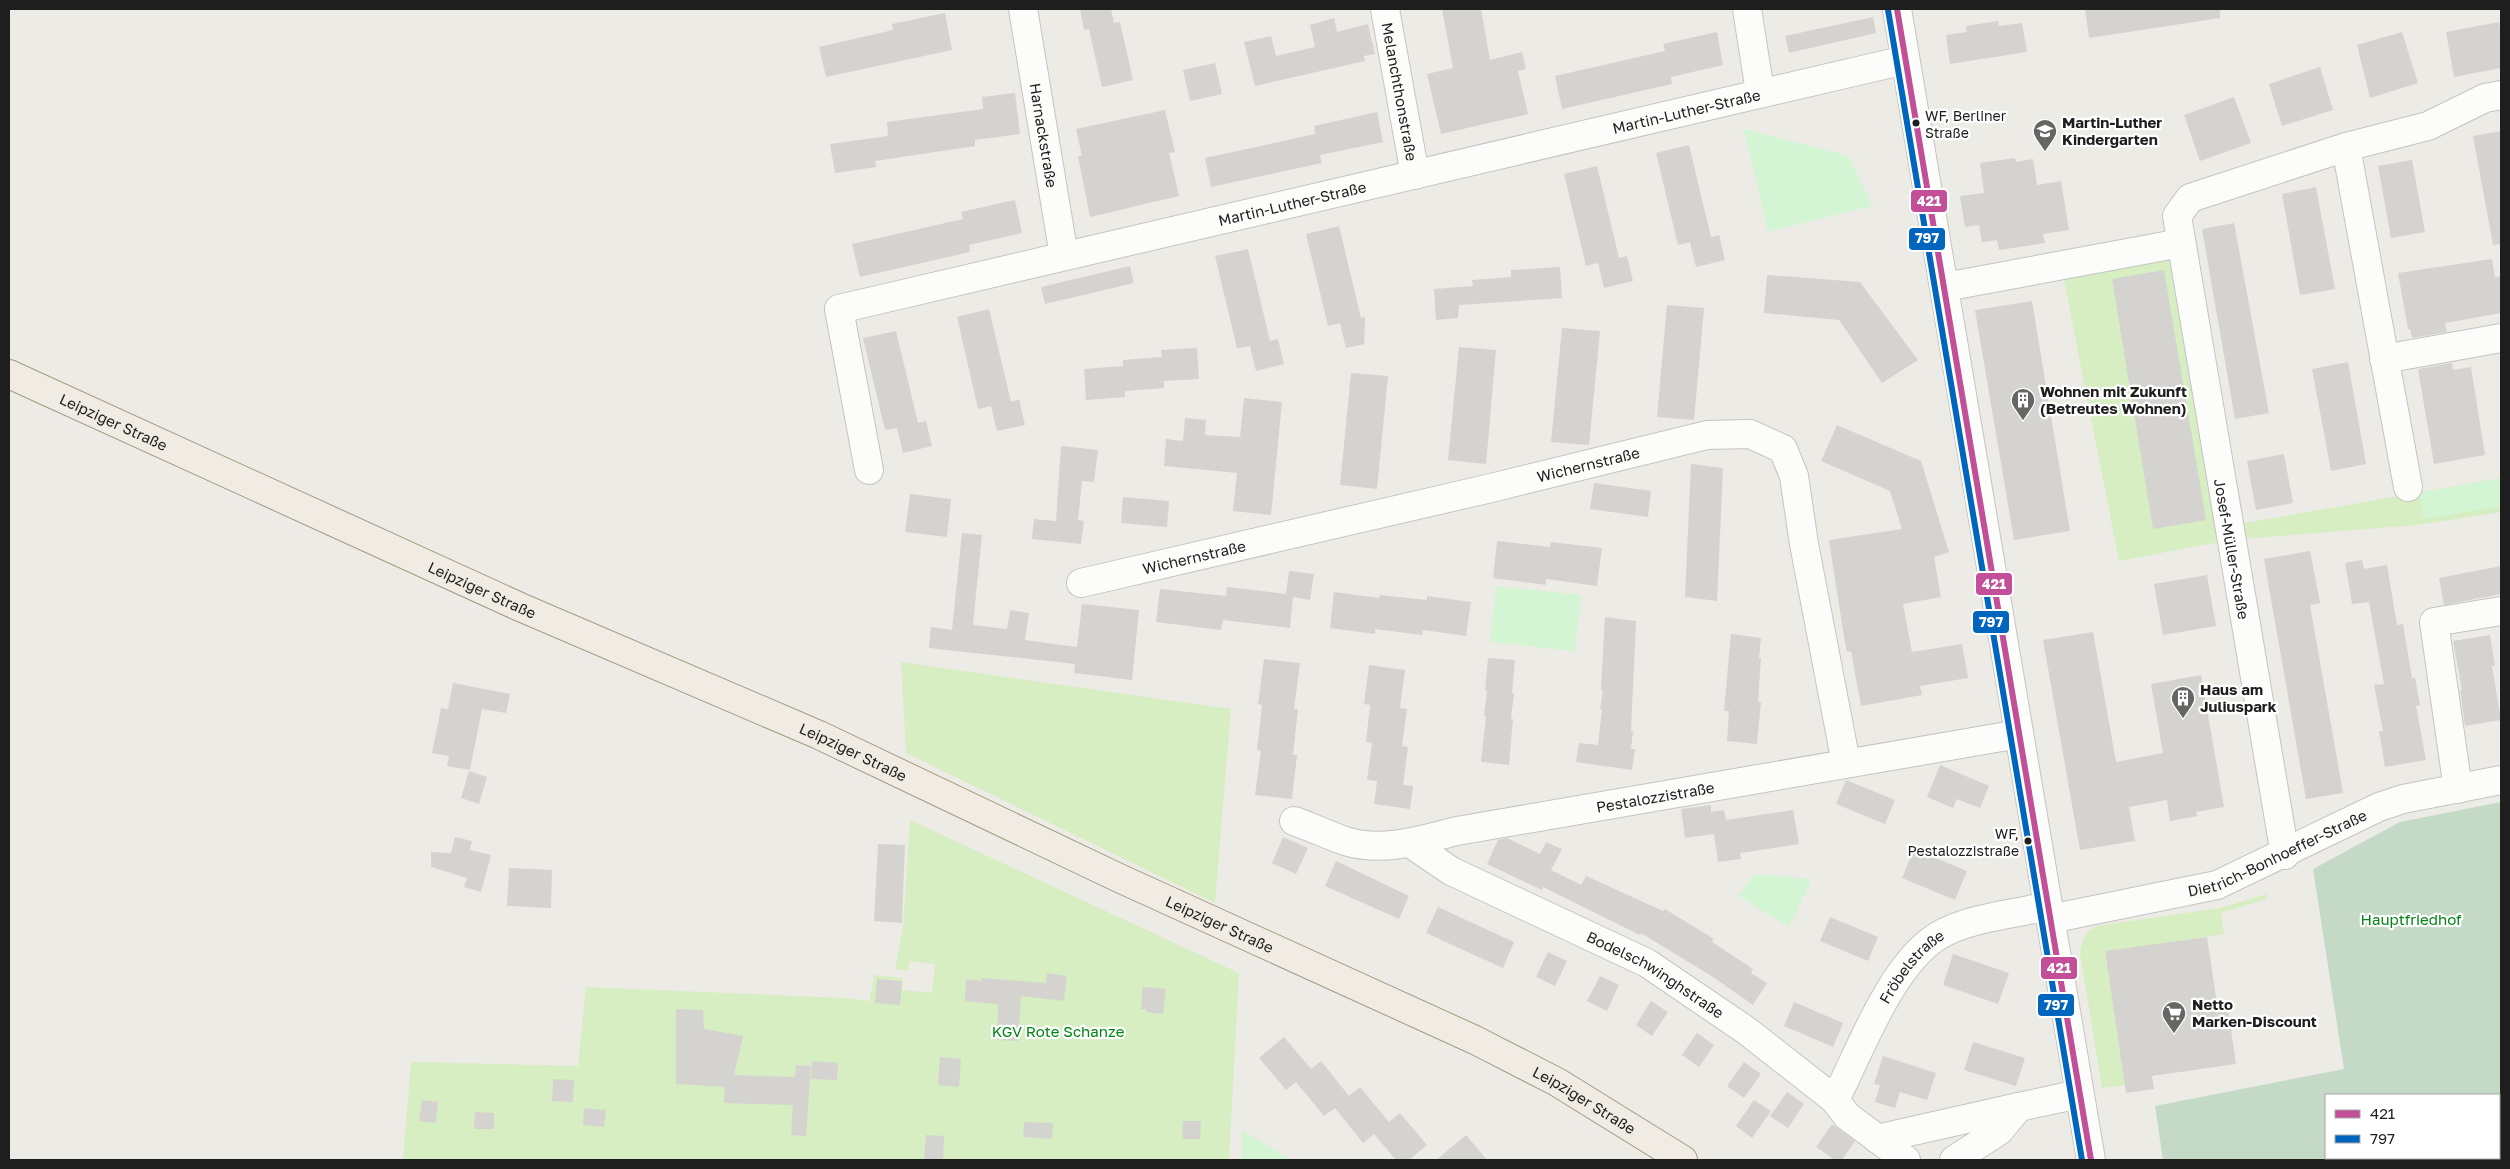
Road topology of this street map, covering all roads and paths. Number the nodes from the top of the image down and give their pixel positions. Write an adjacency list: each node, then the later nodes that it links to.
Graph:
1 (1385, 9): 9 (street, Melanchthonstraße)
2 (1747, 9): 6 (street)
3 (1897, 9): 5 (street)
4 (1020, 10): 11 (street, Harnackstraße)
5 (1906, 60): 6 (street, Martin-Luther-Straße); 12 (street)
6 (1760, 92): 9 (street, Martin-Luther-Straße)
7 (2501, 95): 8 (street, Josef-Müller-Straße)
8 (2346, 147): 10 (street, Josef-Müller-Straße); 14 (street)
9 (1415, 174): 11 (street, Martin-Luther-Straße)
10 (2181, 243): 12 (street); 26 (street, Josef-Müller-Straße)
11 (1064, 256): 16 (street, Martin-Luther-Straße)
12 (1945, 287): 20 (street)
13 (2501, 338): 14 (street)
14 (2384, 359): 17 (street)
15 (9, 374): 32 (main road, Leipziger Straße)
16 (869, 470)
17 (2408, 488)
18 (1081, 583): 21 (street, Wichernstraße)
19 (2501, 611): 23 (street)
20 (2019, 734): 21 (street, Pestalozzistraße); 27 (street)
21 (1846, 763): 25 (street, Pestalozzistraße)
22 (2501, 780): 23 (street, Dietrich-Bonhoeffer-Straße)
23 (2458, 789): 26 (street, Dietrich-Bonhoeffer-Straße)
24 (1294, 821): 25 (street, Pestalozzistraße)
25 (1410, 843): 29 (street, Bodelschwinghstraße)
26 (2284, 854): 27 (street, Dietrich-Bonhoeffer-Straße)
27 (2049, 913): 28 (street); 29 (street, Fröbelstraße)
28 (2079, 1094): 30 (street); 35 (street)
29 (1835, 1100): 31 (street, Bodelschwinghstraße)
30 (2019, 1107): 31 (street); 34 (street)
31 (1876, 1139): 33 (street, Bodelschwinghstraße)
32 (1683, 1160)
33 (1906, 1160)
34 (1954, 1160)
35 (2091, 1160)

